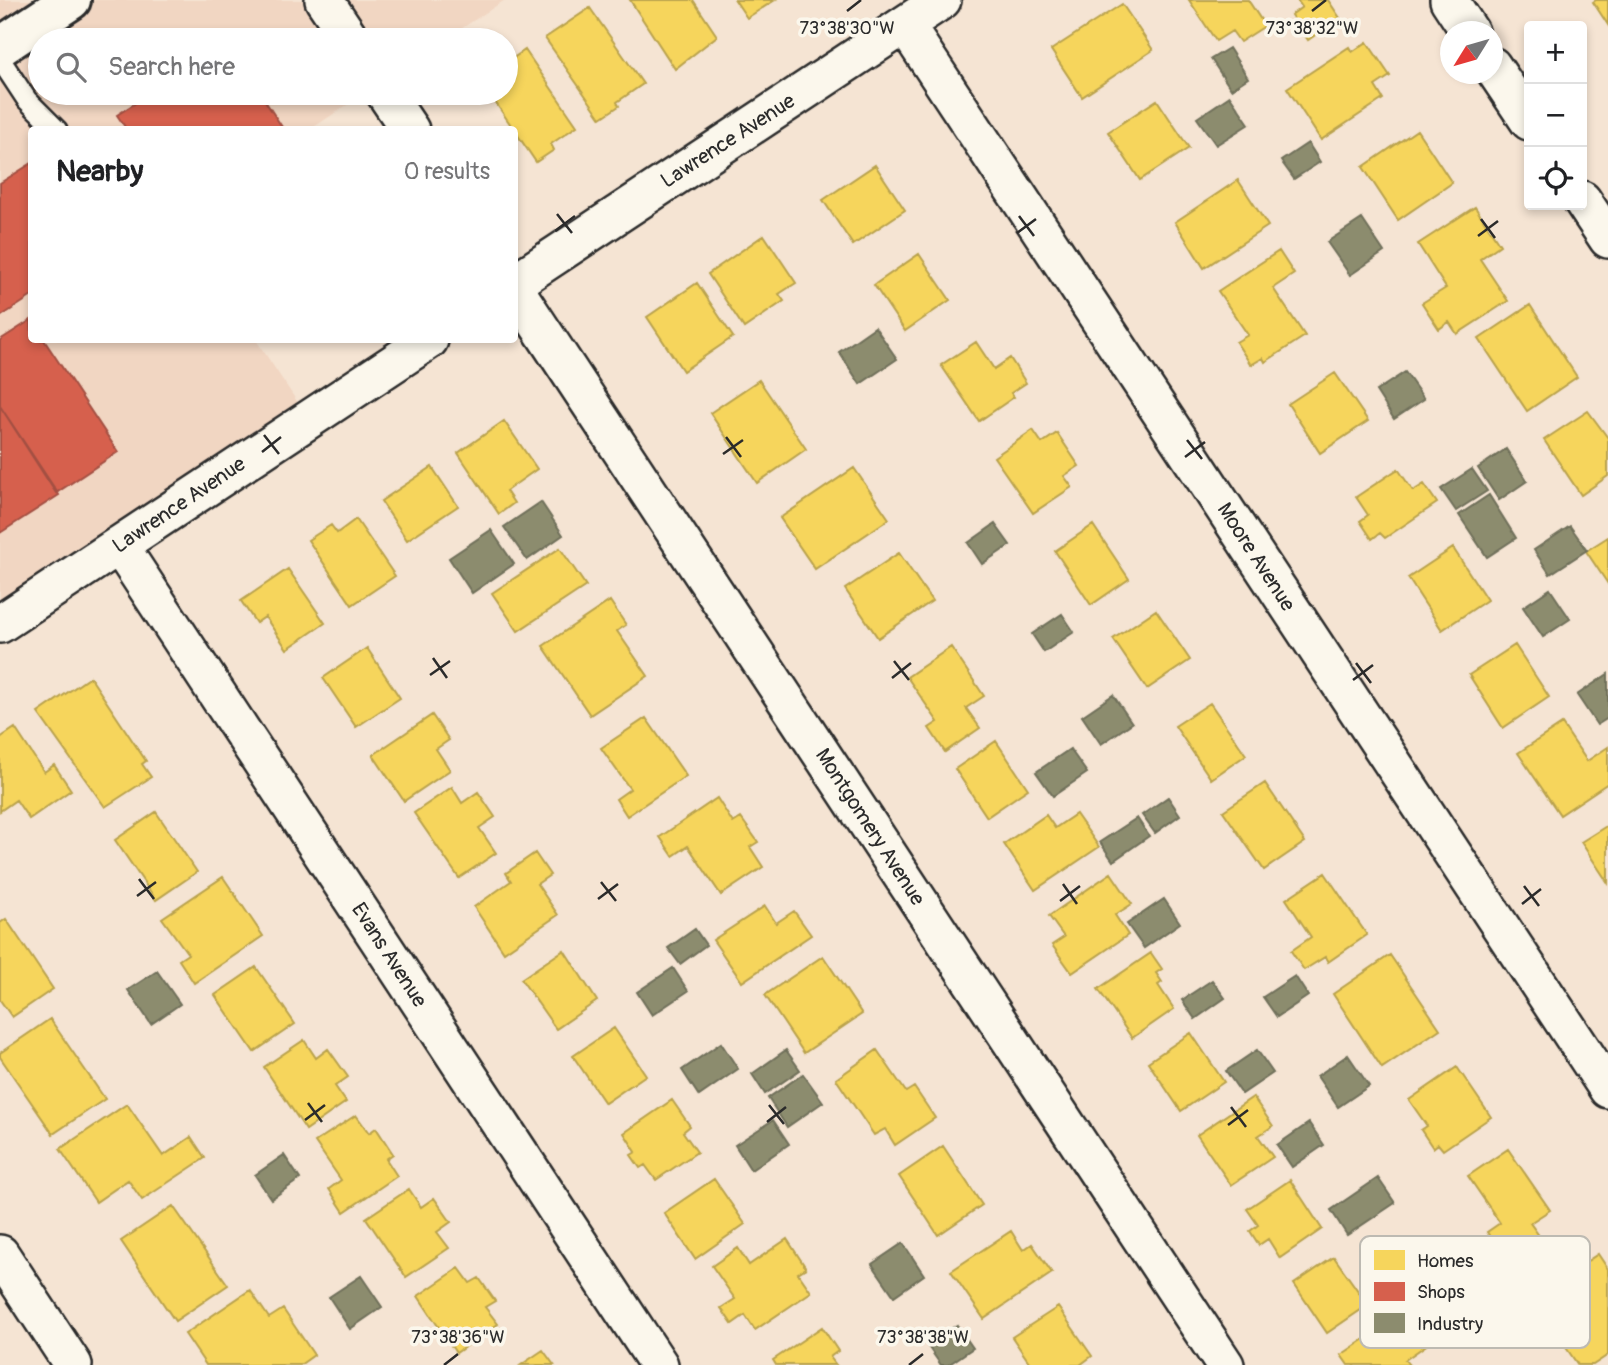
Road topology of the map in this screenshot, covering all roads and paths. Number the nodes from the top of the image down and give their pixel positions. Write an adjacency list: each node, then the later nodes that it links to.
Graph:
1 (71, 0): 8 (main road)
2 (324, 0): 9 (street)
3 (942, 0): 6 (street, Lawrence Avenue)
4 (1449, 0): 5 (street)
5 (1463, 21)
6 (905, 25): 21 (street, Lawrence Avenue); 26 (street, Moore Avenue)
7 (28, 28): 10 (main road)
8 (29, 28)
9 (343, 28)
10 (0, 47)
11 (0, 60): 13 (lane)
12 (1503, 81): 16 (street)
13 (28, 101)
14 (32, 105): 17 (lane)
15 (393, 105): 18 (street)
16 (1524, 113)
17 (53, 126)
18 (407, 126)
19 (1587, 208): 20 (street)
20 (1608, 239)
21 (518, 280)
22 (518, 294): 30 (street, Montgomery Avenue)
23 (424, 343): 24 (street, Lawrence Avenue)
24 (119, 545): 25 (street, Lawrence Avenue); 29 (street, Evans Avenue)
25 (0, 624)
26 (1608, 1088)
27 (0, 1255): 28 (street)
28 (73, 1365)
29 (659, 1365)
30 (1224, 1365)

